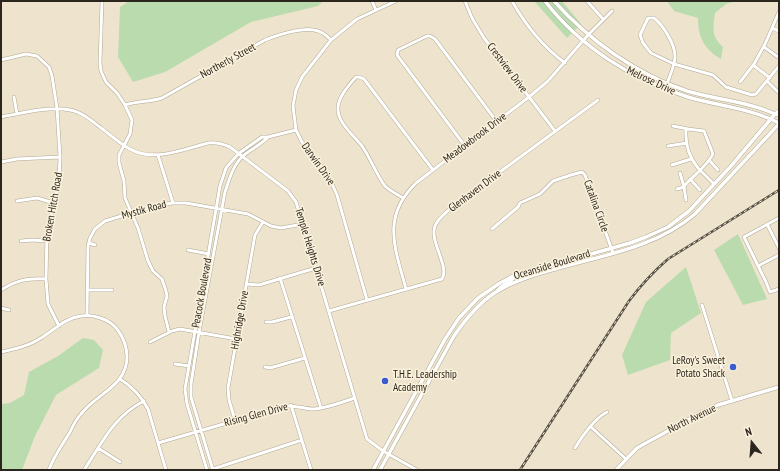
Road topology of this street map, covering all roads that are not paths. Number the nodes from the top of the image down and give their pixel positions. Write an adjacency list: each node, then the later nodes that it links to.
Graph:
1 (102, 1): 32 (street)
2 (372, 1): 9 (street)
3 (396, 1): 9 (street, Darwin Drive)
4 (465, 1): 30 (street, Crestview Drive)
5 (512, 1): 21 (street)
6 (545, 1): 17 (main road, Melrose Drive)
7 (554, 1): 15 (main road, Melrose Drive)
8 (587, 1): 12 (street)
9 (376, 10): 16 (street, Darwin Drive)
10 (612, 11): 12 (street, Meadowbrook Drive)
11 (779, 12): 13 (street)
12 (603, 19): 15 (street, Meadowbrook Drive)
13 (772, 28): 14 (street); 18 (street)
14 (779, 31)
15 (588, 35): 17 (street, Meadowbrook Drive); 27 (main road, Melrose Drive)
16 (331, 40): 32 (street, Northerly Street); 43 (street, Darwin Drive)
17 (583, 41): 21 (street, Meadowbrook Drive); 38 (main road, Melrose Drive)
18 (764, 47): 19 (street); 23 (street)
19 (778, 57)
20 (1, 60): 33 (street, Broken Hitch Road)
21 (565, 63): 30 (street, Meadowbrook Drive)
22 (674, 64): 22 (street); 25 (street); 27 (street)
23 (753, 65): 25 (street); 26 (street)
24 (779, 66): 25 (street)
25 (768, 79): 28 (street)
26 (740, 82)
27 (667, 84): 36 (main road, Melrose Drive)
28 (778, 92)
29 (14, 97): 35 (street)
30 (529, 97): 39 (street, Meadowbrook Drive); 44 (street, Crestview Drive)
31 (598, 100): 44 (street, Glenhaven Drive)
32 (125, 105): 47 (street)
33 (57, 108): 35 (street, Temple Heights Drive); 47 (street, Temple Heights Drive); 52 (street, Broken Hitch Road)
34 (779, 111): 36 (main road, Oceanside Boulevard)
35 (17, 114): 37 (street, Temple Heights Drive)
36 (777, 115): 38 (main road, Oceanside Boulevard)
37 (1, 117)
38 (772, 119): 40 (main road, Melrose Drive); 58 (main road, Oceanside Boulevard)
39 (497, 122): 48 (street, Meadowbrook Drive); 48 (street)
40 (779, 123): 68 (main road, Oceanside Boulevard)
41 (673, 126): 42 (street)
42 (688, 129): 46 (street); 55 (street)
43 (296, 130): 45 (street, Peacock Boulevard); 104 (street, Darwin Drive)
44 (555, 132): 98 (street, Glenhaven Drive)
45 (268, 137): 50 (street, Peacock Boulevard); 53 (street, Peacock Boulevard)
46 (687, 144): 49 (street); 54 (street)
47 (124, 145): 51 (street, Temple Heights Drive); 76 (street)
48 (465, 146): 59 (street, Meadowbrook Drive)
49 (668, 146)
50 (238, 154): 51 (street, Temple Heights Drive); 53 (street, Temple Heights Drive); 74 (street, Peacock Boulevard)
51 (158, 155): 73 (street)
52 (60, 157): 56 (street); 72 (street, Broken Hitch Road)
53 (242, 157): 75 (street, Peacock Boulevard); 79 (street, Temple Heights Drive)
54 (691, 160): 57 (street); 60 (street)
55 (709, 160): 60 (street); 61 (street)
56 (1, 162)
57 (672, 165)
58 (731, 166): 64 (main road, Oceanside Boulevard); 68 (main road)
59 (433, 170): 69 (street, Meadowbrook Drive); 69 (street)
60 (700, 170): 63 (street); 64 (street)
61 (718, 170)
62 (680, 173): 65 (street)
63 (690, 180): 65 (street); 67 (street)
64 (714, 184): 86 (main road, Oceanside Boulevard)
65 (684, 187): 66 (street); 70 (street)
66 (677, 189)
67 (700, 190)
68 (716, 192): 89 (main road, Oceanside Boulevard)
69 (403, 198): 98 (street, Meadowbrook Drive)
70 (686, 200)
71 (17, 201): 72 (street)
72 (54, 203): 82 (street, Broken Hitch Road)
73 (173, 203): 74 (street, Mystik Road); 76 (street, Mystik Road)
74 (216, 209): 75 (street, Mystik Road); 90 (street, Peacock Boulevard)
75 (222, 210): 78 (street, Mystik Road); 115 (street, Peacock Boulevard)
76 (131, 213): 84 (street, Mystik Road); 114 (street)
77 (779, 218): 80 (street)
78 (262, 222): 79 (street, Mystik Road); 97 (street, Highridge Drive)
79 (303, 224): 93 (street, Temple Heights Drive)
80 (767, 224): 87 (street); 92 (street)
81 (492, 229): 86 (street, Catalina Circle)
82 (46, 241): 83 (street); 96 (street, Broken Hitch Road)
83 (21, 242)
84 (89, 243): 85 (street); 101 (street, Mystik Road)
85 (95, 245)
86 (612, 248): 89 (street, Catalina Circle); 94 (main road, Oceanside Boulevard)
87 (779, 248)
88 (188, 250): 90 (street)
89 (613, 253): 103 (main road, Oceanside Boulevard)
90 (209, 254): 113 (street, Peacock Boulevard)
91 (779, 255): 92 (street)
92 (758, 266): 99 (street)
93 (316, 268): 95 (street); 108 (street, Temple Heights Drive)
94 (515, 276): 103 (main road); 139 (main road, Oceanside Boulevard)
95 (280, 278): 97 (street); 110 (street)
96 (46, 279): 100 (street); 112 (street, Broken Hitch Road)
97 (246, 284): 116 (street, Highridge Drive)
98 (406, 289): 104 (street, Glenhaven Drive)
99 (779, 289)
100 (1, 290)
101 (87, 290): 102 (street); 109 (street, Mystik Road)
102 (112, 290)
103 (497, 292): 140 (main road, Oceanside Boulevard)
104 (367, 300): 108 (street, Glenhaven Drive)
105 (702, 305): 126 (street)
106 (1, 308): 107 (street)
107 (9, 310)
108 (329, 311): 125 (street, Temple Heights Drive)
109 (87, 315): 112 (street); 123 (street)
110 (291, 317): 111 (street); 119 (street)
111 (266, 322)
112 (59, 326): 118 (street)
113 (195, 331): 114 (street); 115 (street); 121 (street, Peacock Boulevard)
114 (169, 332): 117 (street)
115 (200, 332): 116 (street); 133 (street, Peacock Boulevard)
116 (236, 339): 131 (street, Highridge Drive)
117 (150, 342)
118 (1, 352)
119 (305, 358): 122 (street); 129 (street)
120 (175, 364): 121 (street)
121 (189, 366): 134 (street, Peacock Boulevard)
122 (265, 367)
123 (120, 378): 127 (street); 143 (street)
124 (779, 387): 126 (main road, North Avenue)
125 (355, 398): 129 (street, Rising Glen Drive); 139 (street, Temple Heights Drive)
126 (732, 401): 141 (main road, North Avenue)
127 (144, 402): 136 (street); 137 (street)
128 (291, 405): 129 (street, Rising Glen Drive); 131 (street, Rising Glen Drive); 135 (street)
129 (321, 408)
130 (607, 412): 132 (street)
131 (236, 420): 133 (street, Rising Glen Drive)
132 (591, 427): 138 (street); 141 (street)
133 (200, 430): 134 (street, Rising Glen Drive); 147 (street, Peacock Boulevard)
134 (195, 432): 136 (street, Rising Glen Drive); 146 (street, Peacock Boulevard)
135 (302, 440): 147 (street); 148 (street)
136 (158, 443): 145 (street)
137 (98, 448): 142 (street); 144 (street)
138 (575, 448)
139 (383, 451): 140 (street, Temple Heights Drive); 149 (main road, Oceanside Boulevard)
140 (388, 454): 150 (main road, Oceanside Boulevard); 151 (street, Temple Heights Drive)
141 (626, 459): 152 (main road, North Avenue)
142 (120, 462)
143 (49, 470)
144 (84, 470)
145 (166, 470)
146 (207, 470)
147 (212, 470)
148 (311, 470)
149 (373, 470)
150 (380, 470)
151 (417, 470)
152 (616, 470)

